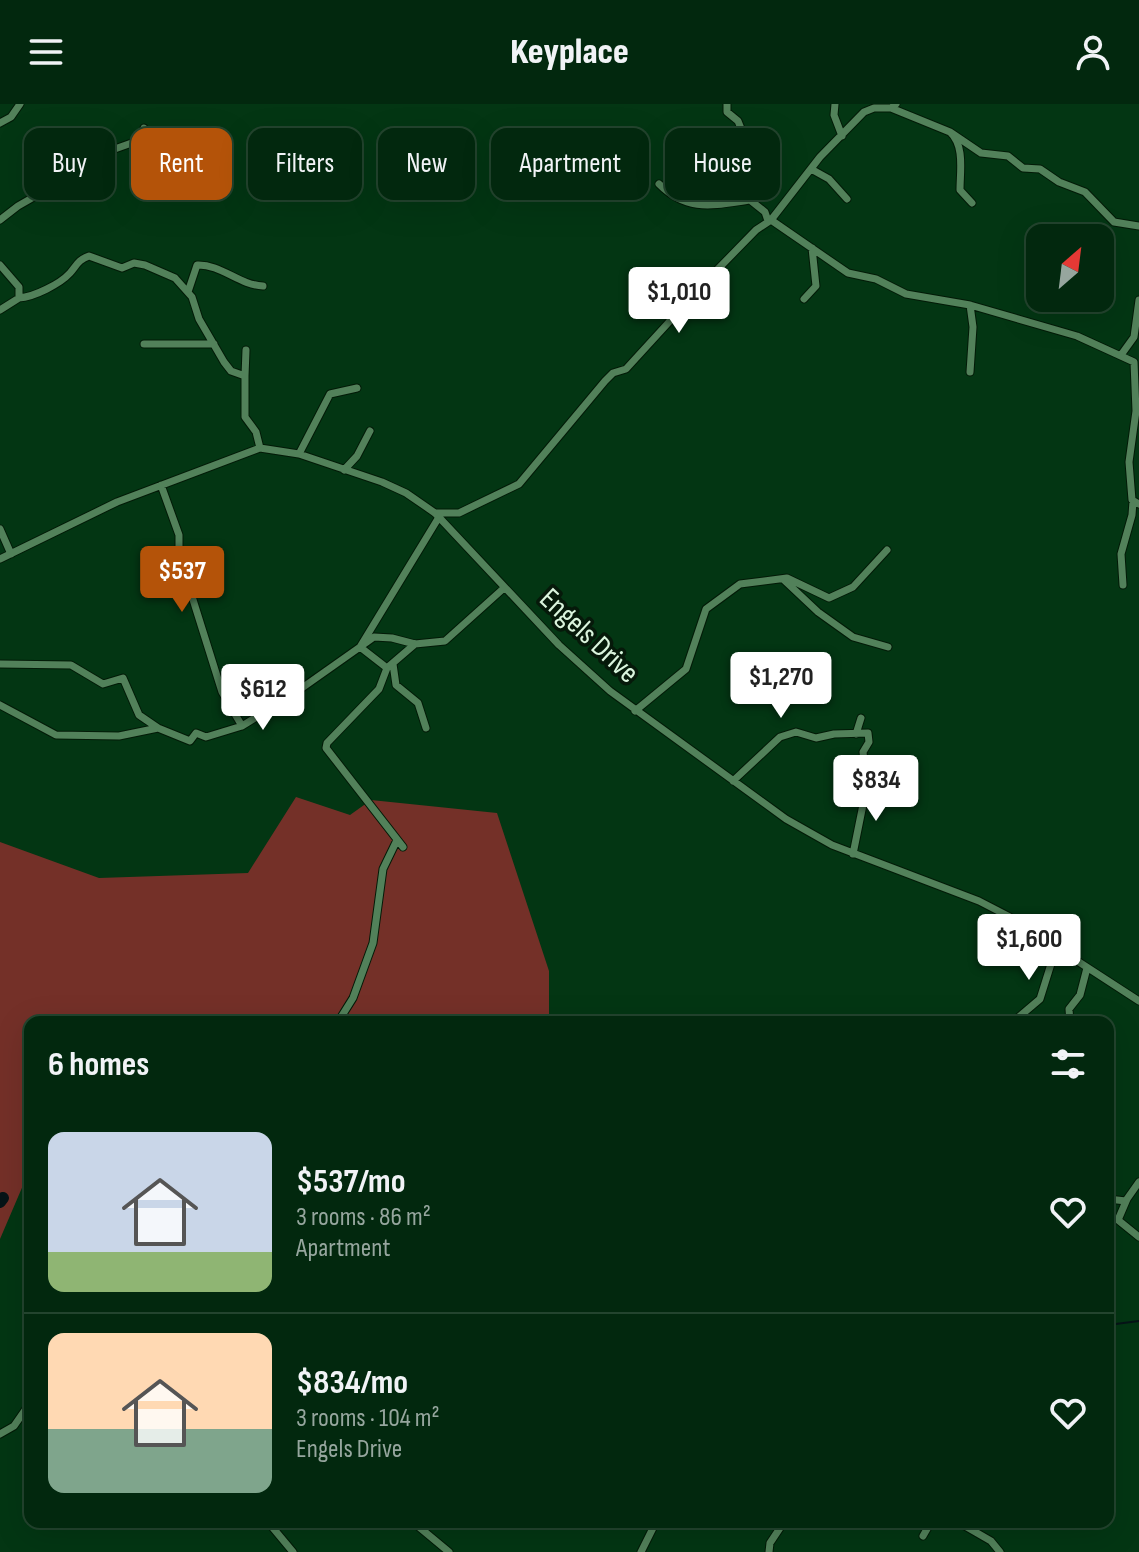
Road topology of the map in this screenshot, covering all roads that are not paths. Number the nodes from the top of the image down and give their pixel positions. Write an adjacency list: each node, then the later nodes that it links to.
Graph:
1 (20, 104): 5 (street)
2 (727, 104): 6 (street)
3 (835, 104): 8 (street)
4 (894, 106): 7 (street); 8 (street)
5 (0, 123)
6 (741, 128)
7 (950, 132): 13 (street); 16 (street)
8 (842, 136): 10 (street)
9 (131, 143): 14 (street)
10 (811, 169): 12 (street); 15 (street)
11 (659, 184): 15 (street)
12 (847, 199)
13 (972, 203)
14 (0, 220)
15 (769, 221): 17 (street); 40 (street)
16 (1139, 226)
17 (812, 248): 22 (street); 24 (street)
18 (0, 265): 21 (street)
19 (263, 286): 20 (street)
20 (188, 292): 21 (street); 27 (street)
21 (19, 298): 25 (street)
22 (804, 299)
23 (1139, 300): 29 (street)
24 (970, 305): 29 (street); 31 (street)
25 (0, 310)
26 (144, 344): 27 (street)
27 (214, 344): 32 (street)
28 (246, 350): 32 (street)
29 (1121, 355): 30 (street)
30 (1137, 363): 39 (street)
31 (970, 372)
32 (245, 376): 35 (street)
33 (357, 388): 36 (street)
34 (370, 431): 37 (street)
35 (260, 448): 36 (street, Engels Drive); 38 (street, Engels Drive)
36 (299, 454): 37 (street, Engels Drive)
37 (344, 470): 40 (street, Engels Drive)
38 (161, 485): 43 (street, Engels Drive); 56 (street)
39 (1136, 503): 46 (street)
40 (437, 515): 47 (street, Engels Drive); 49 (street)
41 (0, 529): 43 (street)
42 (887, 550): 45 (street)
43 (11, 554): 44 (street, Engels Drive)
44 (0, 559)
45 (782, 579): 50 (street); 54 (street)
46 (1123, 585)
47 (504, 588): 48 (street); 54 (street, Engels Drive)
48 (415, 644): 49 (street); 52 (street)
49 (360, 647): 52 (street); 56 (street)
50 (888, 647)
51 (0, 664): 57 (street)
52 (390, 666): 58 (street); 61 (street)
53 (0, 705): 57 (street)
54 (635, 711): 60 (street, Engels Drive)
55 (861, 718): 59 (street)
56 (242, 726): 57 (street)
57 (158, 728)
58 (426, 728)
59 (856, 734): 60 (street); 63 (street)
60 (733, 781): 63 (street, Engels Drive)
61 (397, 840): 62 (street); 67 (street)
62 (403, 847)
63 (853, 854): 64 (street, Engels Drive)
64 (1056, 948): 65 (street, Engels Drive); 68 (street)
65 (1087, 968): 66 (street, Engels Drive); 69 (street)
66 (1139, 1001)
67 (342, 1016)
68 (1020, 1016)
69 (1070, 1016)
70 (1139, 1182): 72 (street)
71 (1114, 1200): 72 (street)
72 (1126, 1201): 73 (street)
73 (1139, 1237)
74 (24, 1412): 75 (street)
75 (0, 1434)
76 (273, 1528): 83 (street)
77 (420, 1528): 84 (street)
78 (653, 1528): 85 (street)
79 (780, 1528): 86 (street)
80 (928, 1528): 82 (street)
81 (968, 1528): 87 (street)
82 (923, 1536)
83 (293, 1552)
84 (449, 1552)
85 (641, 1552)
86 (769, 1552)
87 (1000, 1552)

